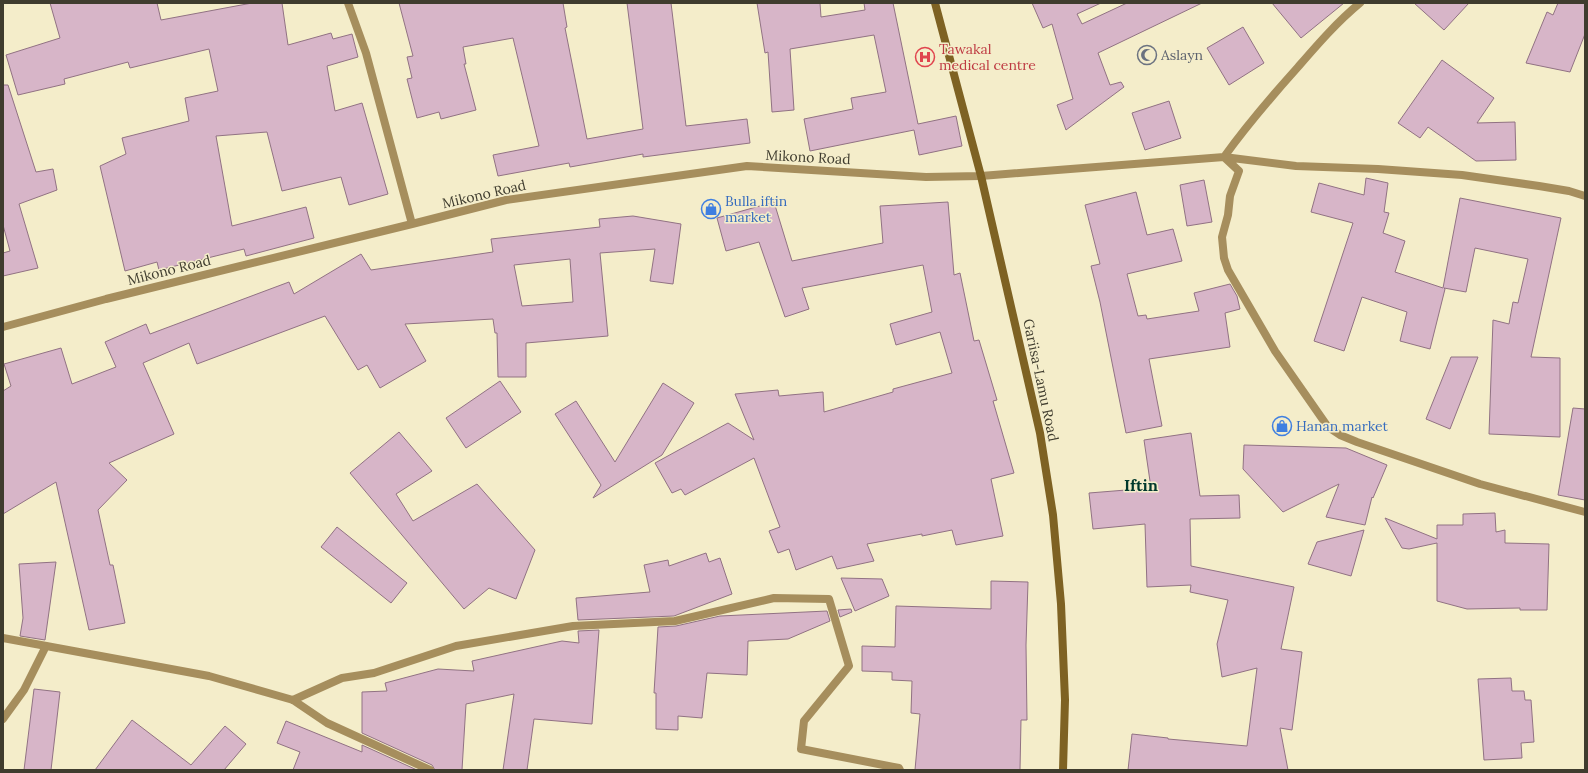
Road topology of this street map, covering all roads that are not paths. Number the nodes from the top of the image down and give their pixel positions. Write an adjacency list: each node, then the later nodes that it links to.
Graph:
1 (348, 3): 7 (street)
2 (935, 3): 5 (street, Gariisa-Lamu Road)
3 (1360, 3): 4 (street)
4 (1224, 157): 5 (street, Mikono Road); 6 (street, Mikono Road); 9 (street)
5 (982, 176): 7 (street, Mikono Road); 16 (street, Gariisa-Lamu Road)
6 (1585, 196)
7 (412, 224): 8 (street, Mikono Road)
8 (3, 327)
9 (1585, 512)
10 (3, 638): 11 (street)
11 (46, 646): 12 (street); 13 (street)
12 (293, 700): 14 (street); 15 (street)
13 (3, 719)
14 (430, 770)
15 (900, 770)
16 (1063, 770)

